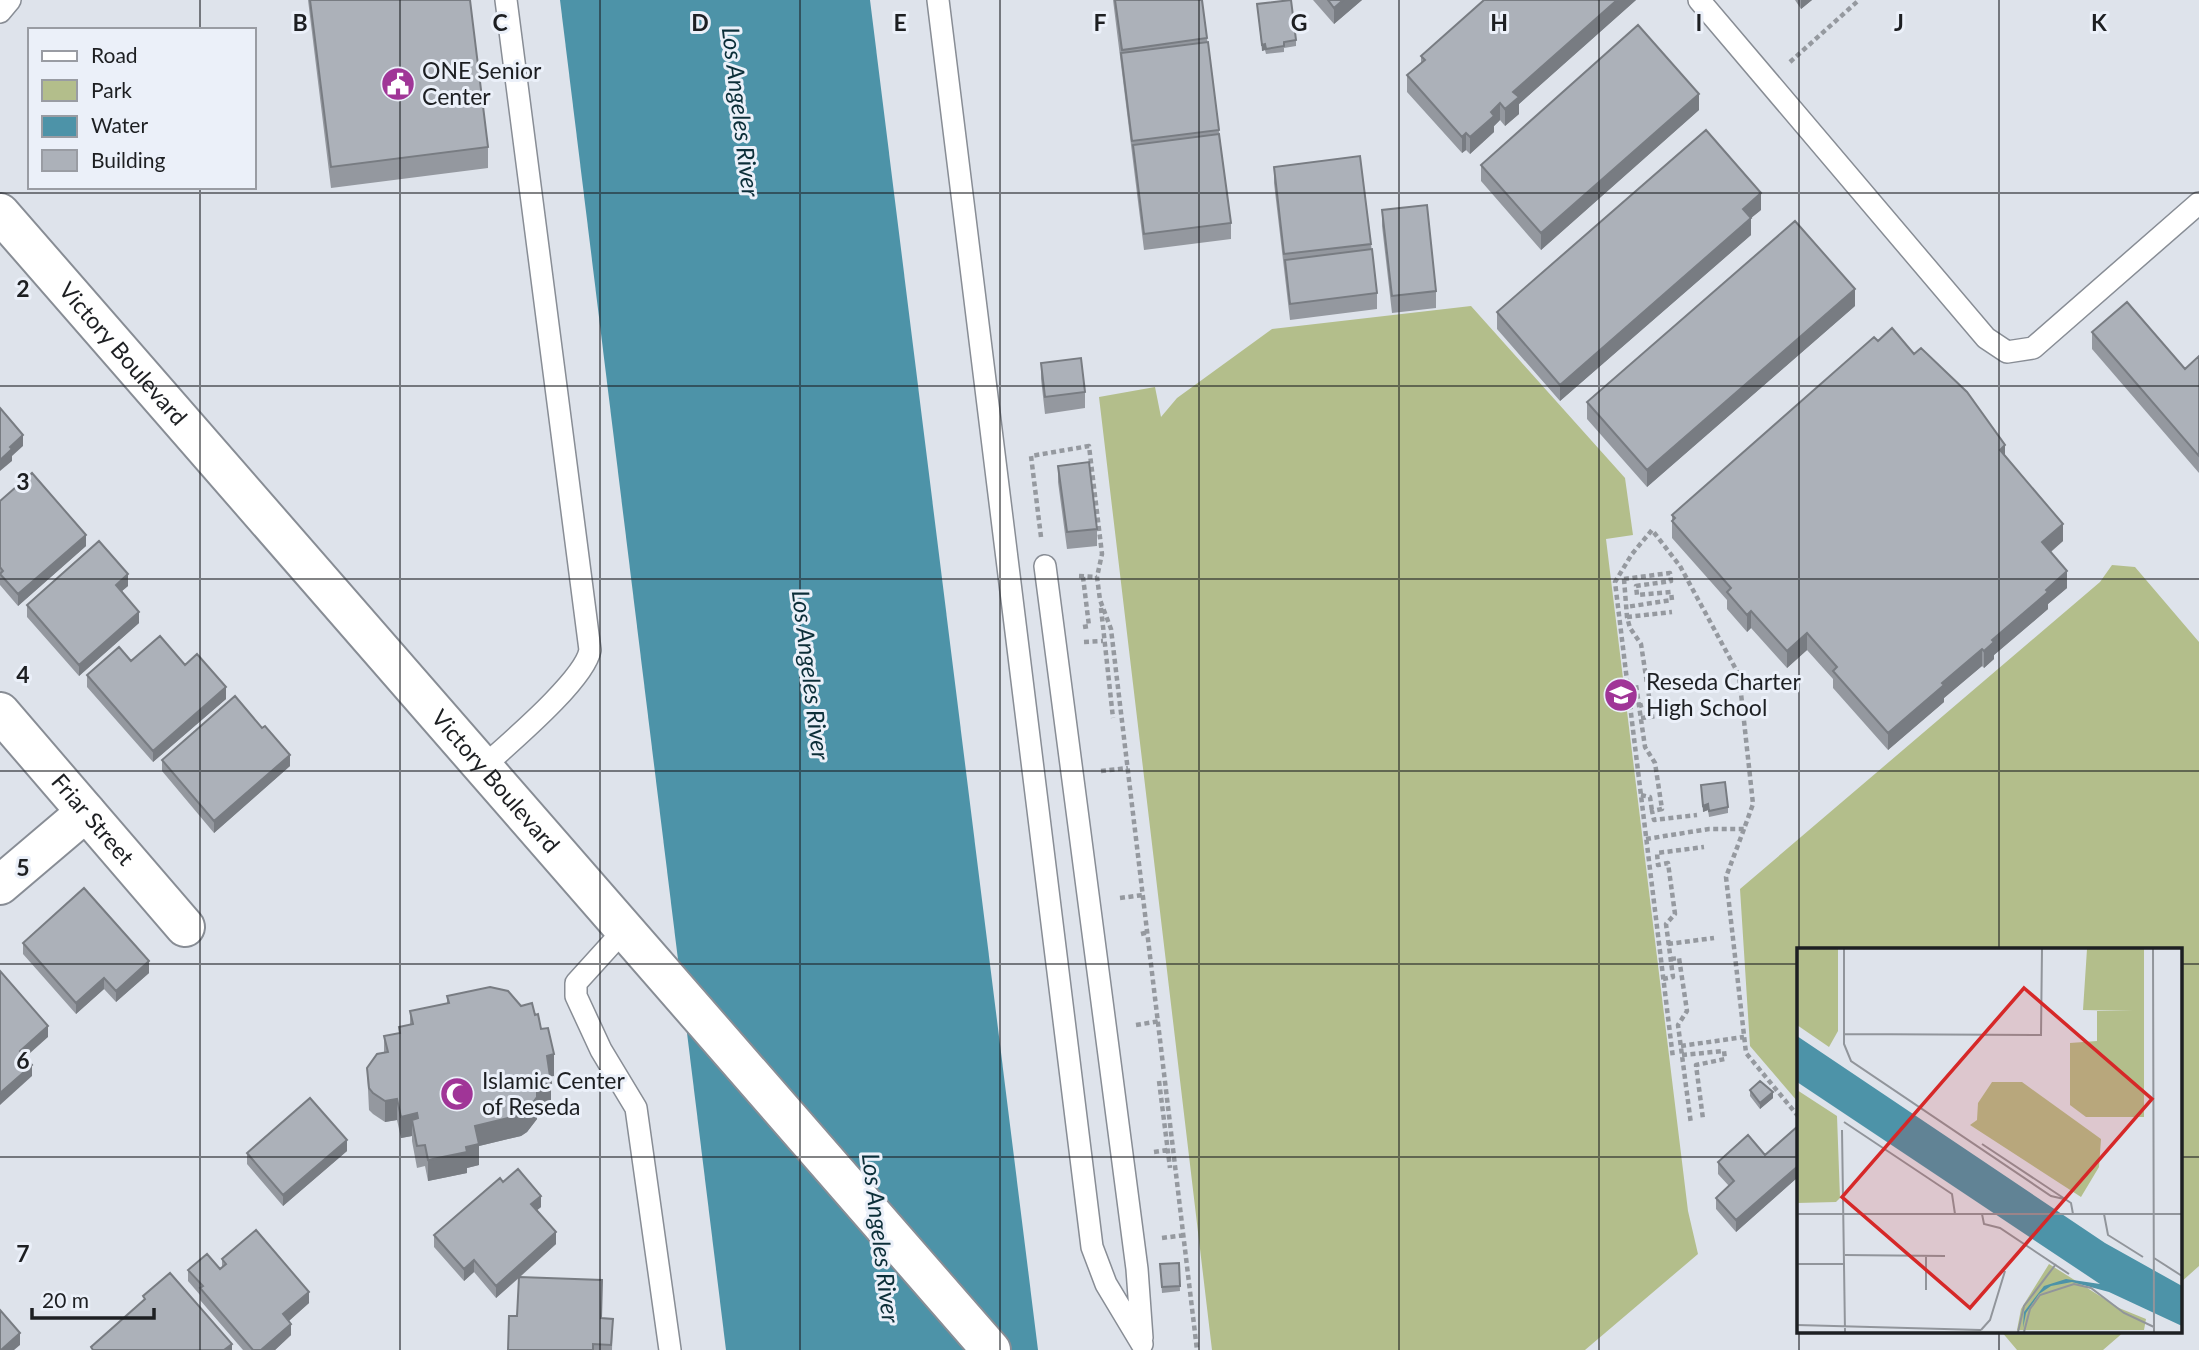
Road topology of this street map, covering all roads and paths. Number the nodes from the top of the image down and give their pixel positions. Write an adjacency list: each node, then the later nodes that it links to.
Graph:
1 (10, 0): 6 (lane)
2 (506, 0): 26 (lane)
3 (938, 0): 56 (lane)
4 (1699, 0): 7 (lane)
5 (1859, 0): 7 (path)
6 (0, 12)
7 (1769, 82): 8 (lane)
8 (2199, 203)
9 (0, 213): 26 (main road, Victory Boulevard)
10 (1045, 566): 12 (path); 12 (path); 56 (lane)
11 (1619, 572): 13 (path); 18 (path); 31 (path)
12 (1097, 577): 14 (path)
13 (1624, 579): 15 (path); 15 (path)
14 (1100, 600): 22 (path); 24 (path)
15 (1626, 607): 17 (path)
16 (1672, 612): 17 (path)
17 (1627, 617): 19 (path)
18 (1628, 687): 19 (path); 27 (path)
19 (1639, 706): 23 (path)
20 (0, 712): 28 (main road, Friar Street)
21 (1690, 712): 23 (path)
22 (1113, 718)
23 (1641, 718): 29 (path)
24 (1124, 734): 25 (path); 35 (path)
25 (1117, 736)
26 (482, 768): 38 (main road, Victory Boulevard)
27 (1641, 795): 29 (path); 32 (path)
28 (86, 811): 36 (main road); 37 (main road, Friar Street)
29 (1652, 811): 30 (path)
30 (1697, 815)
31 (1744, 829): 32 (path); 45 (path)
32 (1647, 839): 44 (path)
33 (1704, 847): 42 (path)
34 (1132, 857): 35 (path)
35 (1139, 857): 39 (path)
36 (0, 885)
37 (185, 927)
38 (624, 930): 57 (lane); 58 (main road, Victory Boulevard)
39 (1149, 932): 40 (path); 47 (path)
40 (1141, 934)
41 (1714, 938): 42 (path)
42 (1668, 944): 43 (path)
43 (1671, 959): 44 (path); 46 (path)
44 (1663, 979): 50 (path)
45 (1744, 1037): 46 (path); 52 (path)
46 (1681, 1046): 48 (path)
47 (1163, 1055): 49 (path); 59 (path)
48 (1682, 1055): 53 (path); 54 (path)
49 (1157, 1056)
50 (1673, 1058)
51 (1159, 1081): 55 (path)
52 (1797, 1115)
53 (1703, 1119)
54 (1691, 1124)
55 (1170, 1168)
56 (1143, 1347)
57 (670, 1350)
58 (991, 1350)
59 (1197, 1350)

